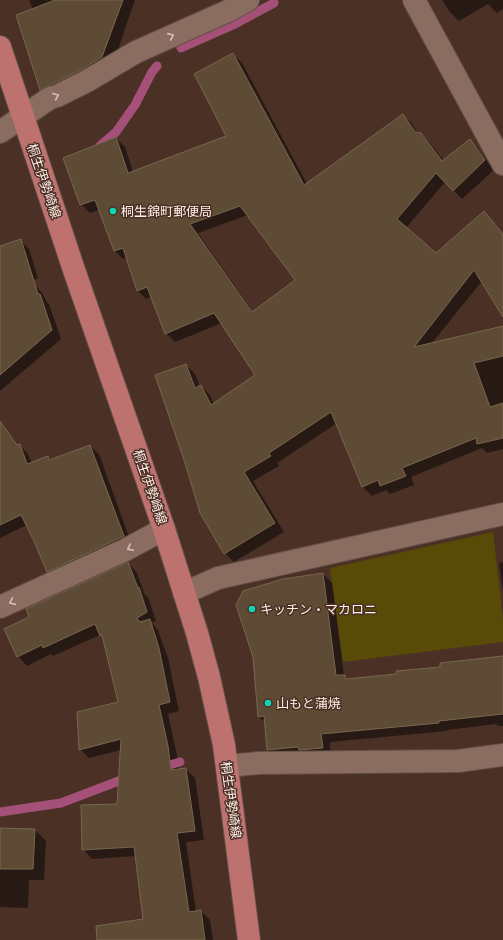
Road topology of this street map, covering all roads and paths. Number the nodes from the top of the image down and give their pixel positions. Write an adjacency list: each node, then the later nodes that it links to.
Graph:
1 (248, 0): 4 (street, one-way to 1)
2 (414, 0): 6 (street)
3 (0, 47): 4 (main road, 桐生伊勢崎線)
4 (23, 117): 5 (street); 8 (main road, 桐生伊勢崎線)
5 (0, 132)
6 (503, 164)
7 (503, 514): 9 (street)
8 (164, 529): 9 (main road, 桐生伊勢崎線); 10 (street, one-way to 10)
9 (184, 594): 12 (main road, 桐生伊勢崎線)
10 (0, 607)
11 (503, 755): 12 (street)
12 (227, 766): 13 (main road, 桐生伊勢崎線)
13 (249, 940)

